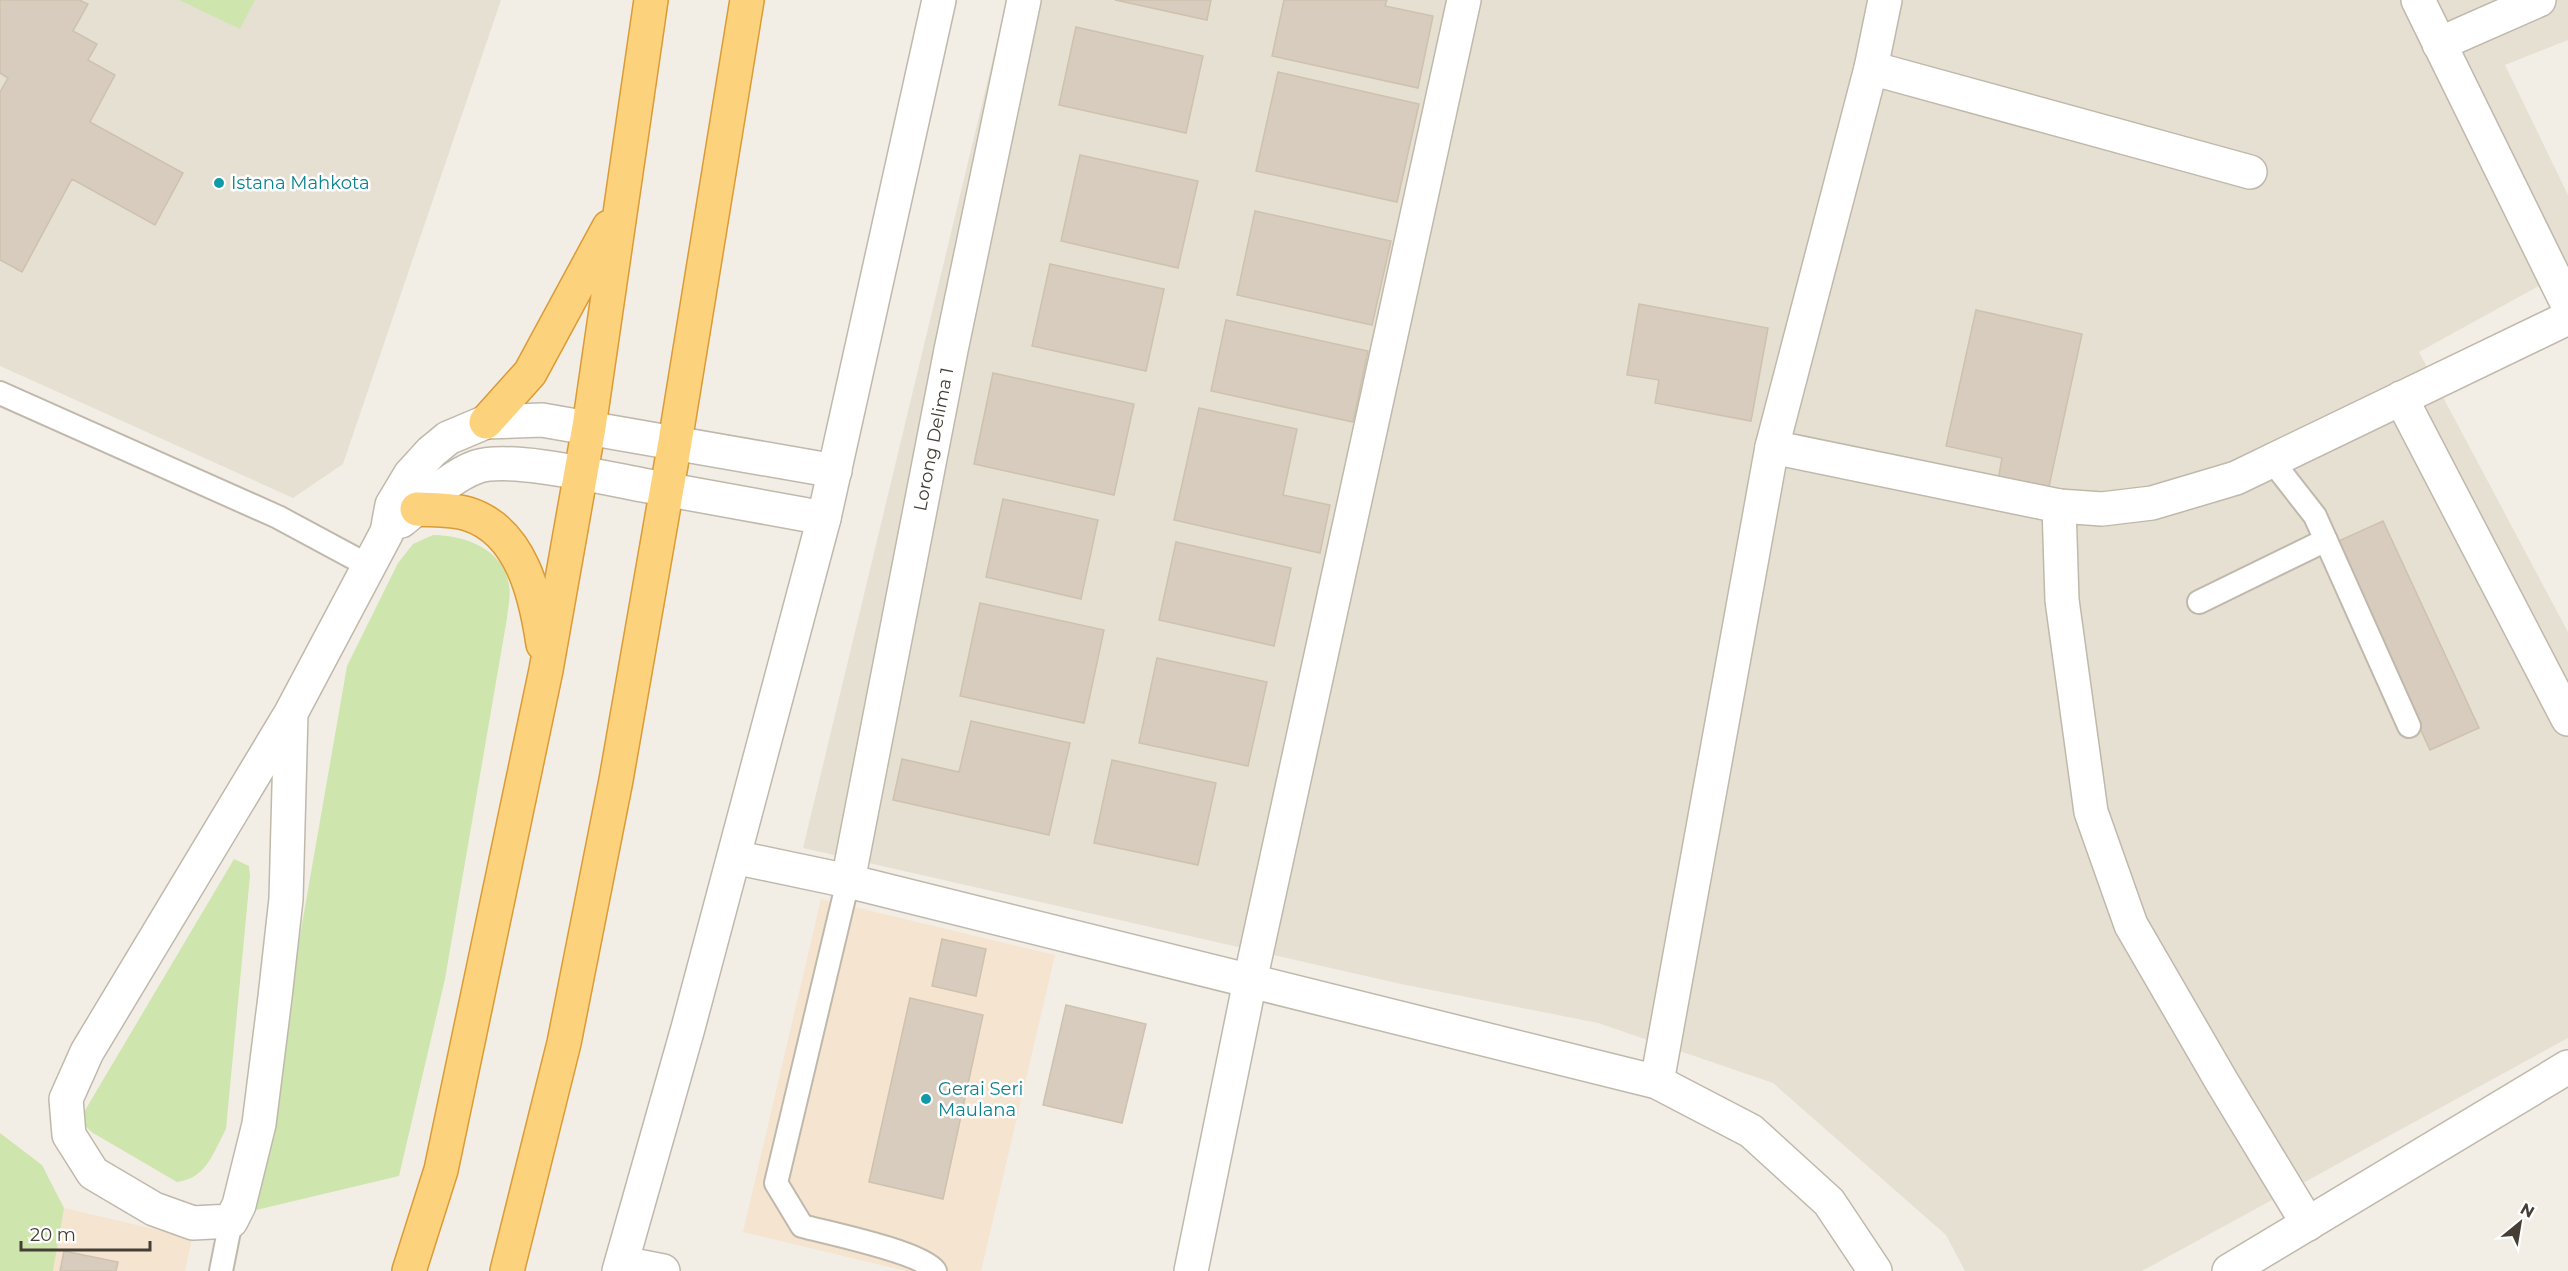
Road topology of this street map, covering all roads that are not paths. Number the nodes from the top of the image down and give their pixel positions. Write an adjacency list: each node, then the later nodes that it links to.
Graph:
1 (651, 0): 12 (highway)
2 (747, 0): 19 (highway)
3 (939, 0): 22 (street)
4 (1024, 0): 37 (street, Lorong Delima 1)
5 (1464, 0): 38 (street)
6 (1885, 0): 10 (street)
7 (2418, 0): 9 (street)
8 (2539, 0): 9 (street)
9 (2439, 44): 13 (street)
10 (1871, 68): 11 (street); 20 (street)
11 (2250, 172)
12 (624, 194): 17 (highway); 18 (highway)
13 (2568, 305)
14 (2568, 318): 16 (street)
15 (0, 393): 30 (lane)
16 (2401, 398): 21 (street); 34 (street)
17 (486, 422): 18 (street); 28 (street)
18 (589, 427): 19 (street); 23 (highway)
19 (675, 442): 22 (street); 24 (highway)
20 (1772, 447): 25 (street); 40 (street)
21 (2272, 461): 25 (street); 29 (lane)
22 (835, 471): 27 (street)
23 (581, 474): 24 (street); 26 (street); 32 (highway)
24 (667, 490): 27 (street); 46 (highway)
25 (2059, 506): 42 (street)
26 (417, 509): 28 (street); 32 (highway)
27 (824, 518): 36 (street)
28 (387, 532): 30 (street)
29 (2326, 540): 31 (lane); 35 (lane)
30 (369, 566): 33 (street)
31 (2199, 602)
32 (546, 670): 45 (highway)
33 (291, 713): 41 (street); 41 (street)
34 (2568, 719)
35 (2409, 726)
36 (734, 857): 37 (street); 43 (street)
37 (848, 881): 38 (street); 48 (lane)
38 (1250, 981): 40 (street); 49 (street)
39 (2568, 1067): 42 (street)
40 (1657, 1082): 50 (street)
41 (231, 1221): 44 (lane)
42 (2307, 1224): 51 (street)
43 (620, 1267): 47 (street)
44 (221, 1271)
45 (409, 1271)
46 (507, 1271)
47 (663, 1271)
48 (935, 1271)
49 (1191, 1271)
50 (1875, 1271)
51 (2229, 1271)

